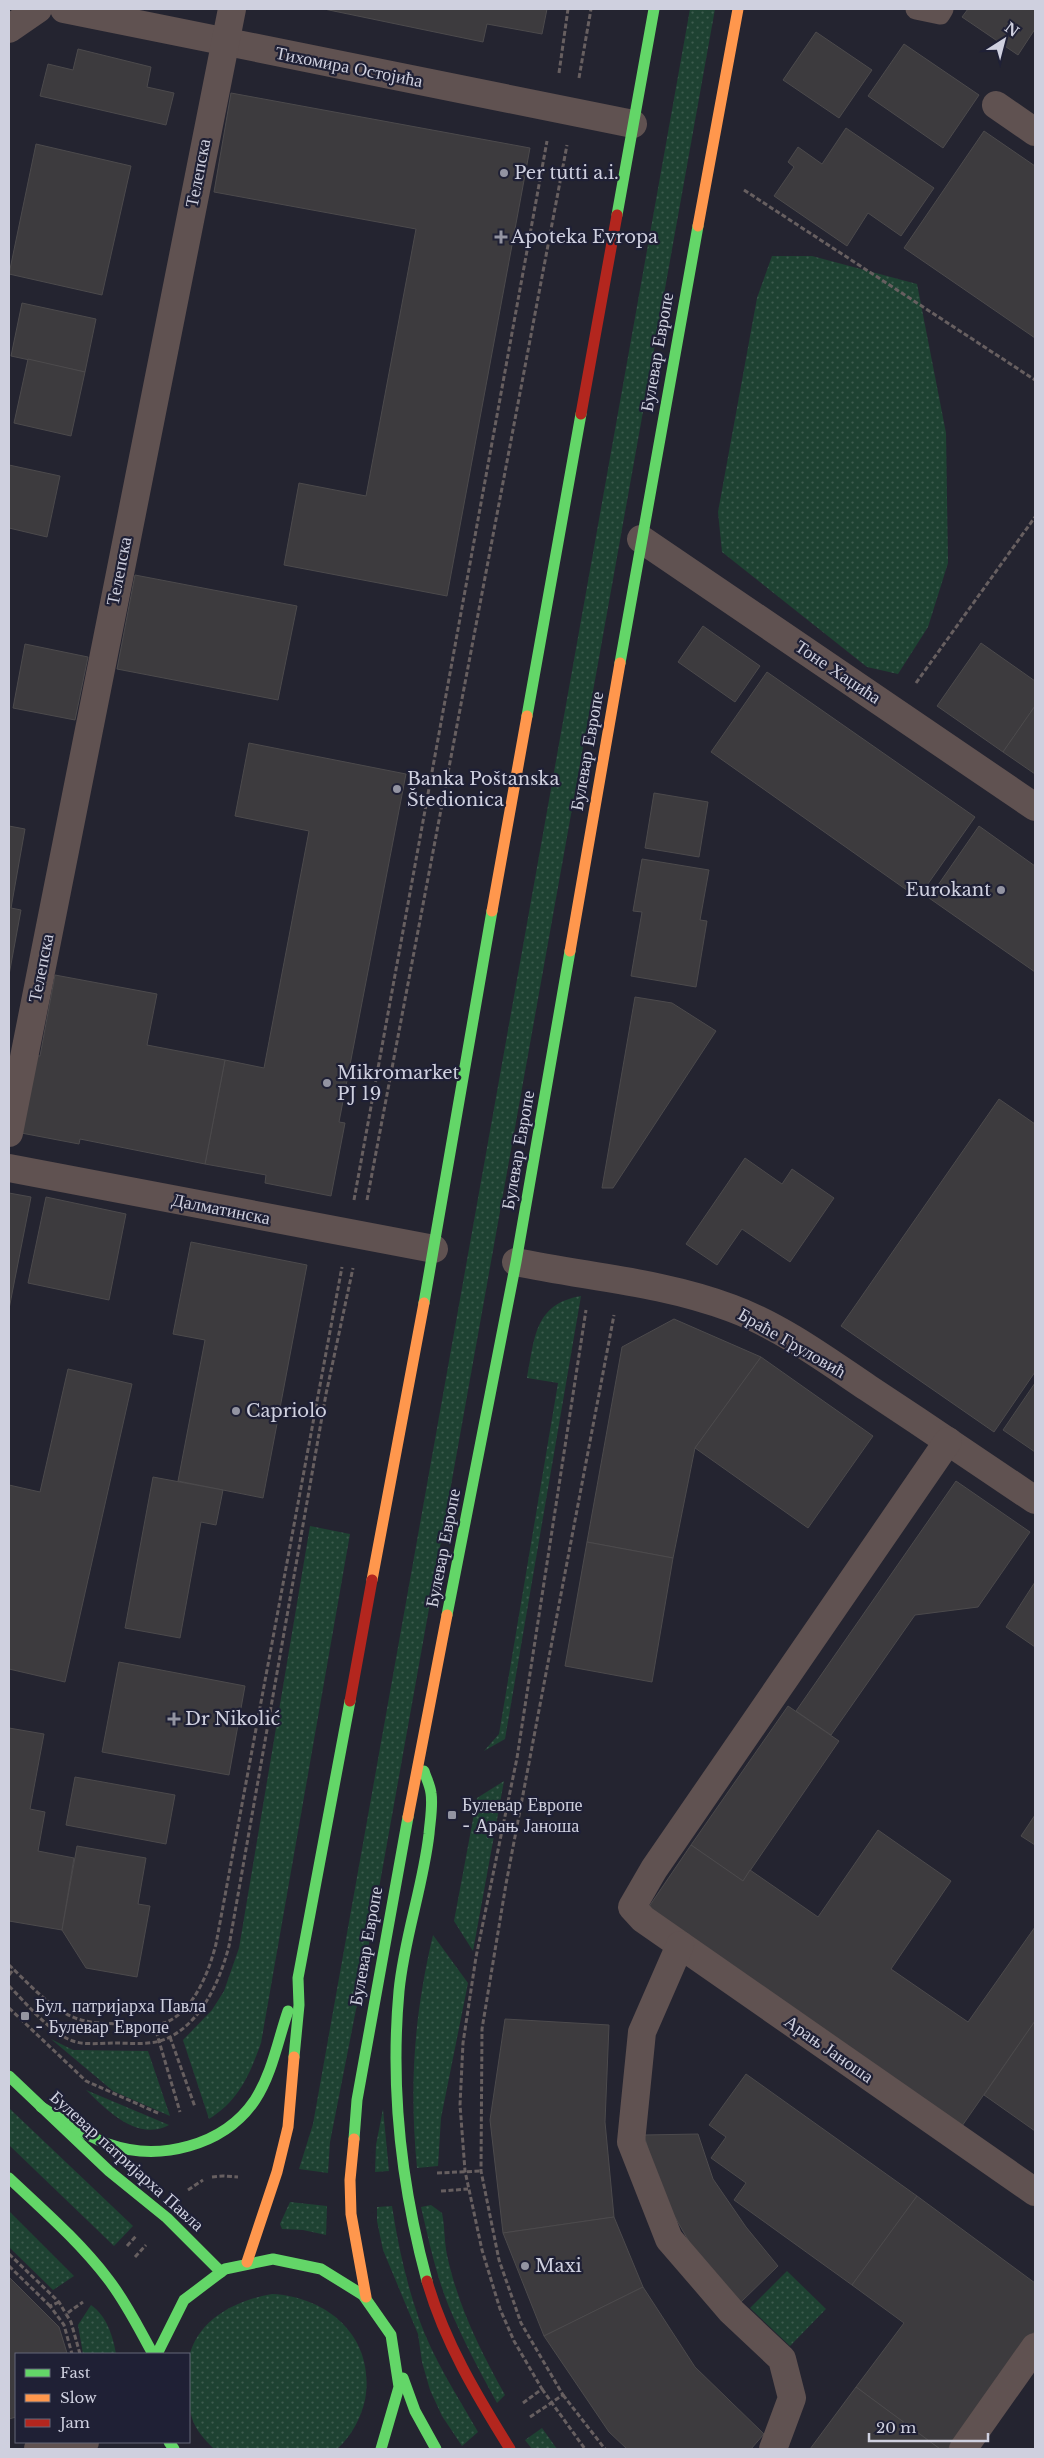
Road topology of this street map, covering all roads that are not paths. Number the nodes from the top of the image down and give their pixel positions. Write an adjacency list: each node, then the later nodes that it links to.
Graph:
1 (38, 9): 8 (street)
2 (64, 9): 9 (street, Тихомира Остојића)
3 (232, 9): 9 (street, Телепска)
4 (654, 9): 11 (main road)
5 (738, 9): 13 (main road, Булевар Европе)
6 (916, 9): 7 (lane)
7 (943, 9)
8 (9, 29)
9 (224, 42): 11 (street, Тихомира Остојића); 15 (street, Телепска)
10 (996, 105): 12 (street)
11 (633, 124): 17 (main road)
12 (1035, 132)
13 (641, 539): 14 (street, Тоне Хаџића); 18 (main road, Булевар Европе)
14 (1035, 807)
15 (9, 1133)
16 (9, 1168): 17 (street, Далматинска)
17 (434, 1249): 23 (main road)
18 (516, 1262): 19 (street, Браће Груловић); 21 (main road, Булевар Европе)
19 (948, 1441): 20 (street, Браће Груловић); 22 (street, Арањ Јаноша)
20 (1035, 1500)
21 (420, 1760): 30 (main road, Булевар Европе); 39 (main road)
22 (680, 1945): 27 (street, Арањ Јаноша); 40 (street)
23 (298, 1978): 25 (main road); 28 (main road)
24 (9, 2076): 25 (main road, Булевар патријарха Павла)
25 (41, 2107): 29 (main road, Булевар патријарха Павла)
26 (9, 2178): 32 (main road)
27 (1035, 2192)
28 (247, 2262): 29 (main road); 30 (main road)
29 (221, 2272): 33 (main road)
30 (366, 2297): 34 (main road)
31 (1035, 2347): 41 (street)
32 (154, 2353)
33 (155, 2353)
34 (399, 2368): 37 (main road); 38 (main road)
35 (81, 2443): 36 (street)
36 (38, 2449)
37 (381, 2449)
38 (436, 2449)
39 (510, 2449)
40 (773, 2449)
41 (963, 2449)

